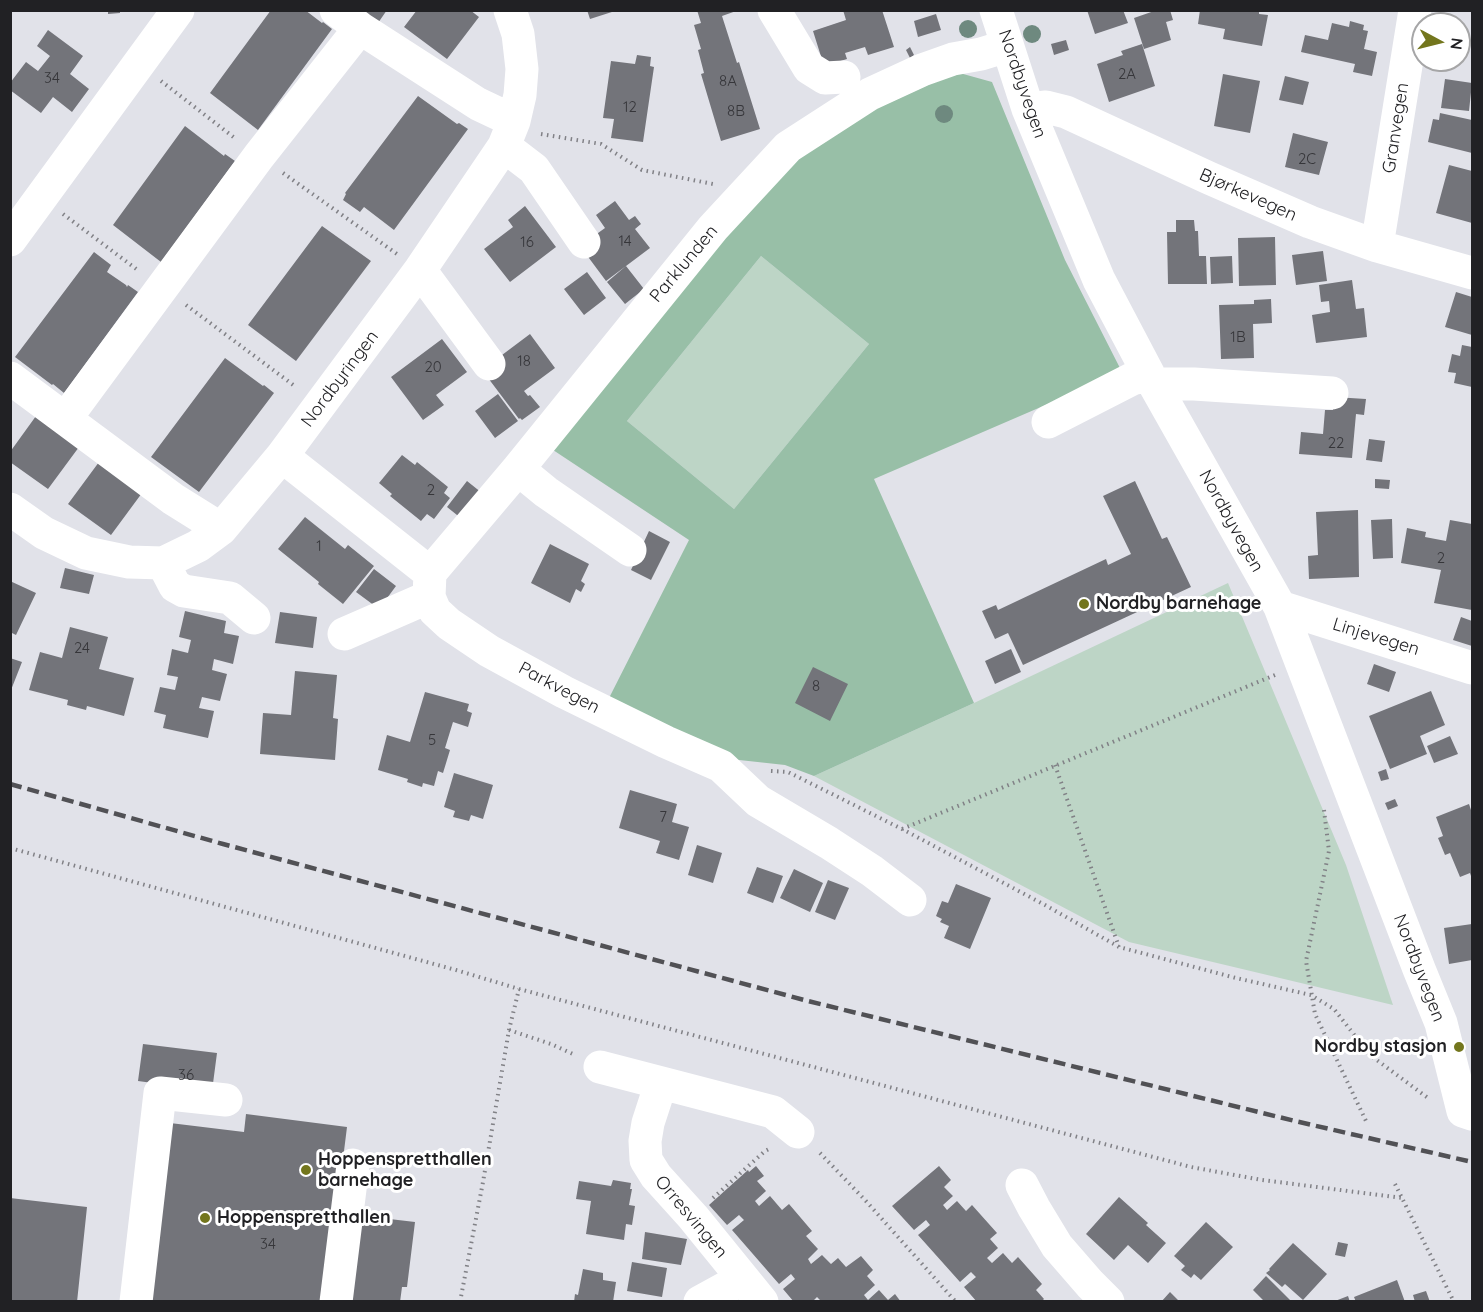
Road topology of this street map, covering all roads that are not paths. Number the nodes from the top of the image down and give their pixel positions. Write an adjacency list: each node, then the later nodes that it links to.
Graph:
1 (178, 10): 11 (street)
2 (510, 10): 10 (street, Nordbyringen)
3 (774, 10): 8 (street)
4 (996, 10): 7 (street, Nordbyvegen)
5 (1416, 10): 13 (street, Granvegen)
6 (348, 20): 10 (street); 20 (street)
7 (1007, 46): 9 (street, Nordbyvegen); 23 (street, Parklunden)
8 (844, 77)
9 (1028, 108): 13 (street, Bjørkevegen); 18 (street, Nordbyvegen)
10 (509, 133): 12 (street); 14 (street, Nordbyringen)
11 (10, 240)
12 (584, 242)
13 (1377, 246): 15 (street, Bjørkevegen)
14 (420, 270): 16 (street); 22 (street, Nordbyringen)
15 (1473, 273)
16 (489, 364)
17 (10, 378): 20 (street)
18 (1152, 379): 19 (street); 21 (street); 29 (street, Nordbyvegen)
19 (1332, 393)
20 (66, 418): 25 (street)
21 (1048, 422)
22 (282, 456): 25 (street, Nordbyringen); 28 (street, Parkvegen)
23 (518, 469): 26 (street); 28 (street, Parklunden)
24 (10, 509): 27 (street, Nordbyringen)
25 (221, 529): 27 (street, Nordbyringen)
26 (630, 550)
27 (163, 562): 30 (street)
28 (430, 585): 31 (street); 33 (street, Parkvegen)
29 (1280, 607): 32 (street, Linjevegen); 37 (street, Nordbyvegen)
30 (254, 618)
31 (344, 634)
32 (1473, 668)
33 (910, 900)
34 (600, 1067): 35 (street)
35 (661, 1083): 38 (street); 41 (street, Orresvingen)
36 (226, 1100): 42 (street)
37 (1468, 1112)
38 (798, 1132)
39 (353, 1164): 43 (street)
40 (1022, 1185): 45 (street)
41 (752, 1290): 44 (street, Orresvingen)
42 (136, 1302)
43 (336, 1302)
44 (700, 1302)
45 (1108, 1302)

